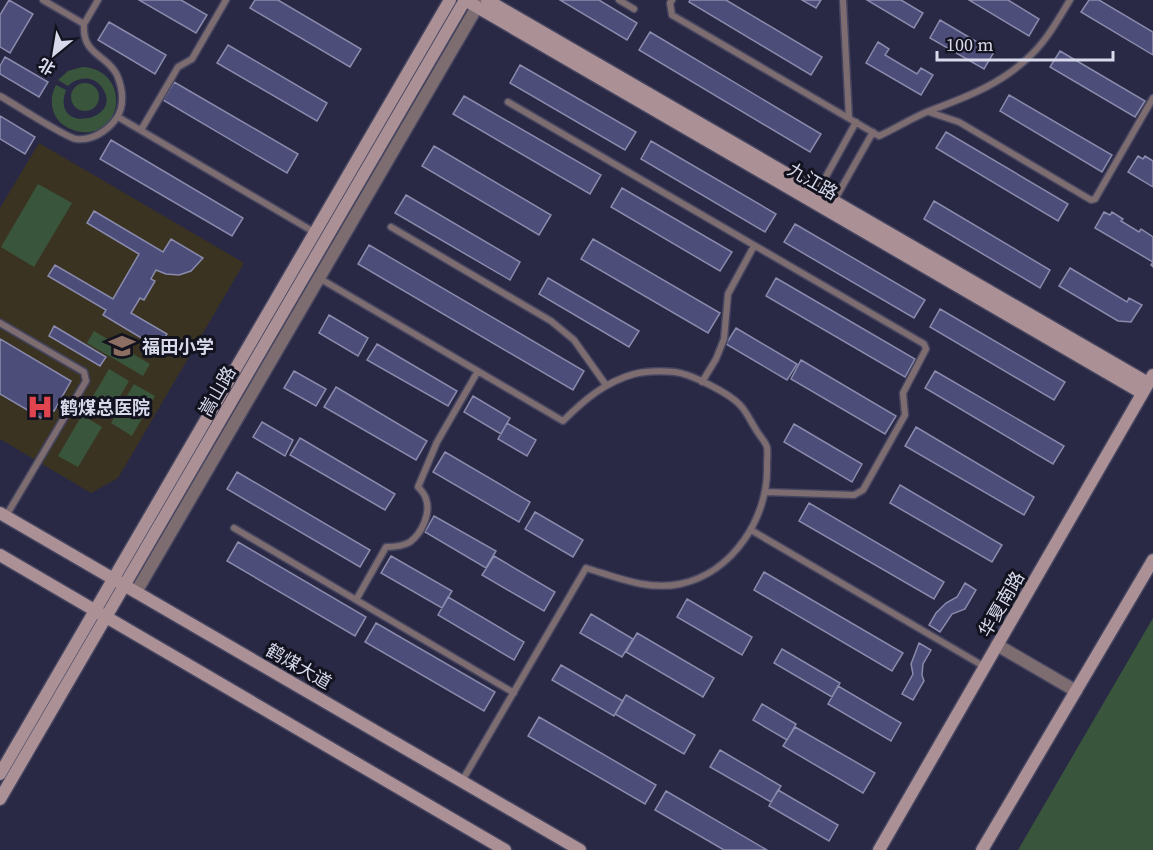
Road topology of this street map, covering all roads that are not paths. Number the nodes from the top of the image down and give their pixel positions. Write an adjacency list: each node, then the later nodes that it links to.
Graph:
1 (43, 0): 12 (lane)
2 (98, 0): 12 (lane)
3 (226, 0): 20 (lane)
4 (450, 0): 25 (street, 嵩山路)
5 (465, 0): 10 (street, 九江路); 39 (street, 嵩山路)
6 (619, 0): 11 (lane)
7 (672, 0): 18 (lane)
8 (843, 0): 18 (lane)
9 (1070, 0): 16 (lane)
10 (482, 2): 22 (street, 九江路); 27 (street); 31 (street, 九江路)
11 (634, 9)
12 (84, 24): 17 (lane)
13 (0, 96): 17 (lane)
14 (1153, 98): 16 (lane)
15 (508, 102): 26 (lane)
16 (928, 112): 21 (lane)
17 (118, 117): 20 (lane)
18 (849, 118): 19 (lane)
19 (856, 122): 21 (lane); 22 (lane)
20 (141, 130): 25 (lane)
21 (873, 132): 23 (lane)
22 (817, 191): 23 (street, 九江路)
23 (834, 201): 31 (street, 九江路)
24 (391, 227): 32 (lane)
25 (315, 232): 39 (street, 嵩山路)
26 (754, 246): 30 (lane); 33 (lane)
27 (318, 278): 29 (lane); 40 (street)
28 (0, 323): 34 (lane)
29 (478, 371): 32 (lane); 41 (lane)
30 (702, 382): 32 (lane); 33 (lane)
31 (1148, 384): 43 (street, 华夏南路)
32 (606, 385)
33 (766, 492): 36 (lane)
34 (3, 515): 39 (street, 鹤煤大道)
35 (234, 528): 41 (lane)
36 (751, 530): 44 (lane); 46 (lane)
37 (0, 555): 42 (street)
38 (1153, 560): 45 (street)
39 (119, 582): 40 (street, 鹤煤大道); 42 (street, 嵩山路)
40 (136, 592): 48 (street, 鹤煤大道)
41 (356, 600): 46 (lane)
42 (100, 614): 47 (street, 嵩山路); 49 (street, 嵩山路); 50 (street)
43 (997, 645): 44 (street, 华夏南路); 45 (street)
44 (985, 667): 52 (street, 华夏南路)
45 (1076, 692): 53 (street)
46 (514, 693): 48 (lane)
47 (0, 774)
48 (462, 781): 51 (street, 鹤煤大道)
49 (0, 799)
50 (505, 850)
51 (580, 850)
52 (879, 850)
53 (982, 850)

